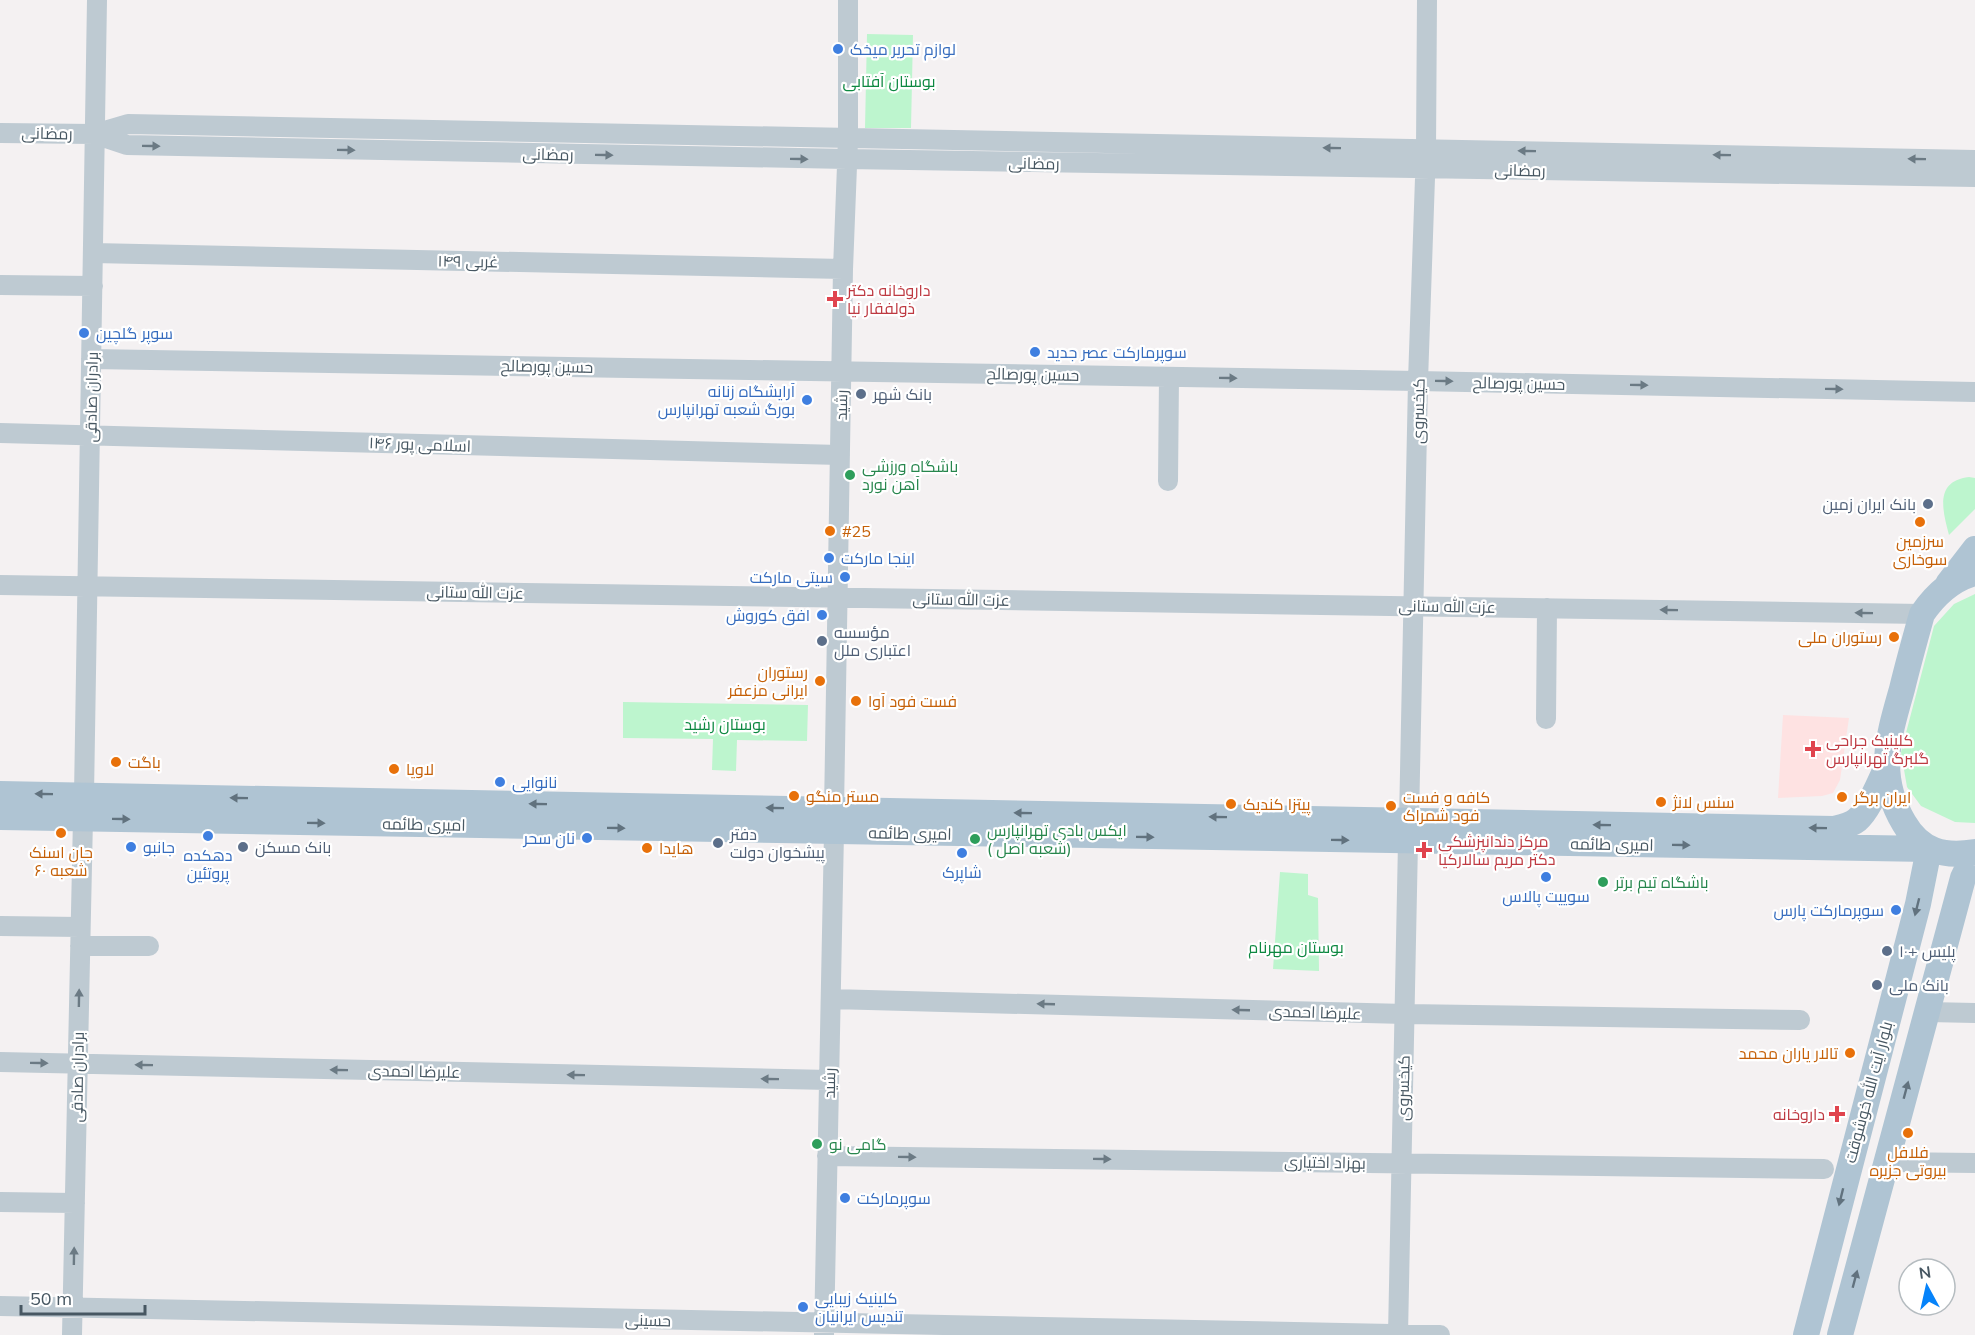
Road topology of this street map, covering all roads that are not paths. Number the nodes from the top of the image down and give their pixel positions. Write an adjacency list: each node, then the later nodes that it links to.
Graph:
1 (97, 0): 5 (street, برادران صادقی)
2 (849, 0): 6 (street, رشید)
3 (1427, 0): 7 (street, کیخسروی)
4 (0, 133): 5 (street, رمضانی)
5 (94, 134): 6 (street, رمضانی); 8 (street, رمضانی, one-way to 8); 13 (street, برادران صادقی)
6 (848, 140): 7 (street, رمضانی, one-way to 6); 8 (street, رشید)
7 (1426, 149): 10 (street, رمضانی, one-way to 7); 11 (street, کیخسروی)
8 (847, 159): 11 (street, رمضانی); 14 (street, رشید)
9 (1975, 160): 10 (street, رمضانی, one-way to 10)
10 (1626, 162): 11 (street, رمضانی); 12 (street, رمضانی)
11 (1426, 169): 20 (street, کیخسروی)
12 (1975, 177)
13 (93, 253): 14 (street, ۱۴۹ غربی); 16 (street, برادران صادقی)
14 (843, 269): 18 (street, رشید)
15 (0, 285): 16 (street)
16 (93, 286): 17 (street, برادران صادقی)
17 (91, 359): 18 (street, حسین پورصالح); 23 (street, برادران صادقی)
18 (841, 371): 19 (street, حسین پورصالح); 24 (street, رشید)
19 (1169, 377): 20 (street, حسین پورصالح, one-way to 20); 25 (street)
20 (1418, 381): 21 (street, حسین پورصالح, one-way to 21); 32 (street, کیخسروی)
21 (1975, 392)
22 (0, 433): 23 (street, ۱۴۶ اسلامی پور)
23 (90, 435): 24 (street, ۱۴۶ اسلامی پور); 29 (street, برادران صادقی)
24 (840, 455): 31 (street, رشید)
25 (1168, 481)
26 (1975, 549): 30 (main road)
27 (1975, 573): 30 (main road)
28 (0, 585): 29 (street, عزت الله ستانی)
29 (87, 586): 31 (street, عزت الله ستانی); 38 (street, برادران صادقی)
30 (1945, 588): 34 (main road)
31 (838, 597): 32 (street, عزت الله ستانی); 41 (street, رشید)
32 (1413, 606): 33 (street, عزت الله ستانی); 42 (street, کیخسروی)
33 (1547, 608): 34 (street, عزت الله ستانی, one-way to 33); 35 (street)
34 (1922, 614): 36 (main road)
35 (1546, 719)
36 (1886, 769): 40 (main road); 44 (main road)
37 (0, 794): 38 (main road, امیری طائمه, one-way to 37)
38 (83, 807): 39 (main road, امیری طائمه); 41 (main road, امیری طائمه); 47 (street, برادران صادقی)
39 (0, 817)
40 (1858, 819): 42 (main road, امیری طائمه, one-way to 42); 43 (main road)
41 (834, 821): 42 (main road, امیری طائمه); 49 (street, رشید)
42 (1408, 831): 43 (main road, امیری طائمه, one-way to 43); 52 (street, کیخسروی)
43 (1878, 849): 44 (main road, امیری طائمه)
44 (1929, 849): 45 (main road, امیری طائمه); 70 (main road, بلوار آیت الله خوشوقت, one-way to 70)
45 (1975, 852): 50 (main road)
46 (0, 926): 47 (street)
47 (80, 936): 48 (street); 55 (street, برادران صادقی, one-way to 47)
48 (149, 946)
49 (831, 999): 52 (street, علیرضا احمدی, one-way to 49); 56 (street, رشید)
50 (1928, 1012): 51 (street); 58 (main road, one-way to 50)
51 (1975, 1013)
52 (1405, 1014): 53 (street, علیرضا احمدی); 59 (street, کیخسروی)
53 (1800, 1020)
54 (0, 1062): 55 (street, علیرضا احمدی, one-way to 55)
55 (78, 1064): 56 (street, علیرضا احمدی, one-way to 55); 63 (street, برادران صادقی)
56 (829, 1080): 57 (street, رشید)
57 (827, 1156): 59 (street, بهزاد اختیاری, one-way to 59); 66 (street, رشید)
58 (1887, 1162): 60 (street); 71 (main road, one-way to 58)
59 (1402, 1163): 61 (street, بهزاد اختیاری); 68 (street, کیخسروی)
60 (1975, 1163)
61 (1824, 1169)
62 (0, 1202): 63 (street)
63 (75, 1203): 65 (street, برادران صادقی, one-way to 63)
64 (0, 1306): 65 (street, حسینی)
65 (72, 1306): 66 (street, حسینی); 67 (street, برادران صادقی)
66 (824, 1329): 68 (street, حسینی)
67 (72, 1335)
68 (1398, 1335): 69 (street, حسینی)
69 (1440, 1335)
70 (1806, 1335)
71 (1840, 1335)

